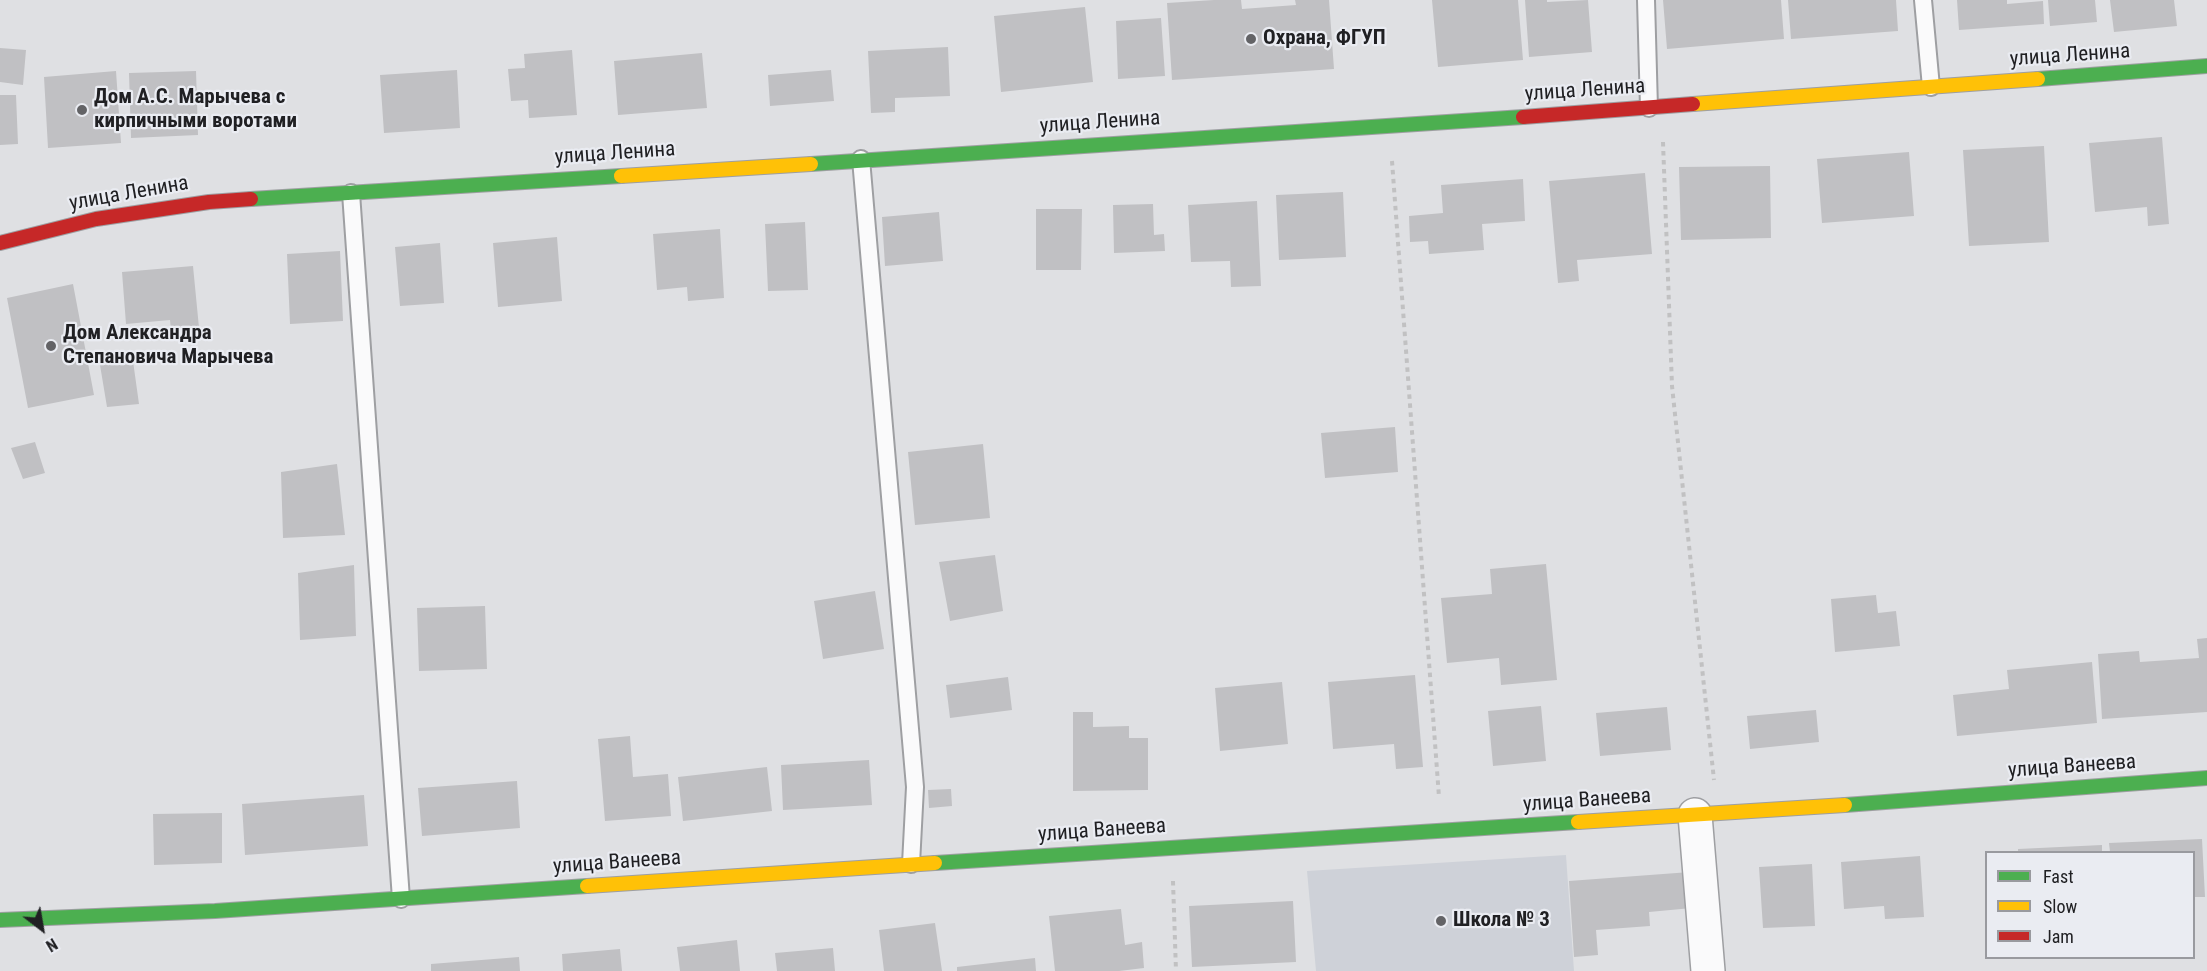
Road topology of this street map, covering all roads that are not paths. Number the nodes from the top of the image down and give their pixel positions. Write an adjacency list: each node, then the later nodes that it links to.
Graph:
1 (1646, 0): 5 (lane)
2 (1923, 0): 4 (lane)
3 (2207, 66): 4 (street, улица Ленина)
4 (1931, 87): 5 (street, улица Ленина)
5 (1655, 107): 6 (street, улица Ленина)
6 (861, 159): 7 (street, улица Ленина); 11 (lane)
7 (351, 193): 8 (street, улица Ленина); 12 (lane)
8 (0, 243)
9 (2207, 778): 10 (street, улица Ванеева)
10 (1706, 814): 11 (street, улица Ванеева); 14 (street)
11 (911, 864): 12 (street, улица Ванеева)
12 (401, 899): 13 (street, улица Ванеева)
13 (0, 920)
14 (1708, 971)

